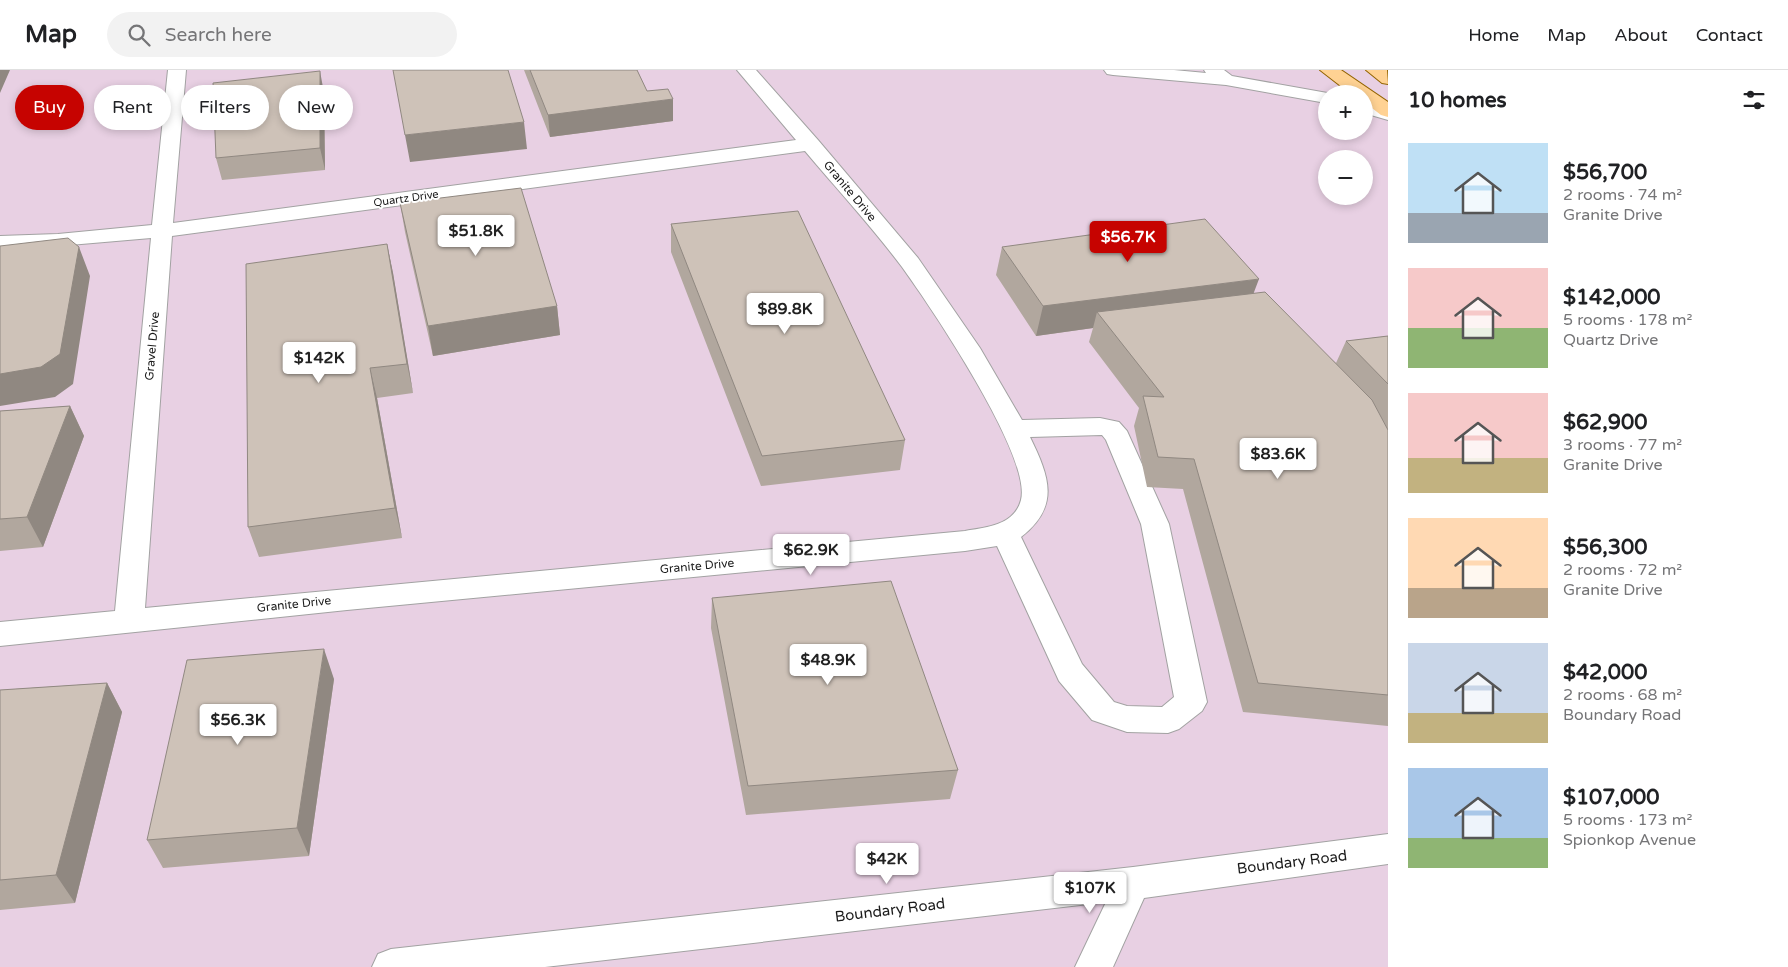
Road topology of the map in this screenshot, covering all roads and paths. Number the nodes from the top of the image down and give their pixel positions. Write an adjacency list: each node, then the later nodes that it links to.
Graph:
1 (177, 70): 14 (street, Gravel Drive)
2 (746, 70): 13 (street, Granite Drive)
3 (1113, 70): 6 (street)
4 (1329, 70): 8 (main road)
5 (1375, 70): 7 (main road)
6 (1220, 75): 9 (street)
7 (1388, 79)
8 (1351, 85)
9 (1318, 95)
10 (1373, 101): 12 (main road)
11 (1373, 109): 12 (street)
12 (1388, 112)
13 (811, 144): 14 (street, Quartz Drive); 16 (street, Granite Drive)
14 (162, 230): 15 (street, Quartz Drive); 18 (street, Gravel Drive)
15 (0, 242)
16 (1014, 429): 17 (street, Granite Drive); 17 (street)
17 (1005, 533): 18 (street, Granite Drive)
18 (129, 621): 19 (street, Granite Drive)
19 (0, 634)
20 (1388, 849): 21 (street, Boundary Road)
21 (1133, 883): 22 (street, Boundary Road); 25 (street)
22 (548, 958): 23 (street, Boundary Road)
23 (475, 962): 24 (street, Boundary Road)
24 (391, 967)
25 (1094, 967)

